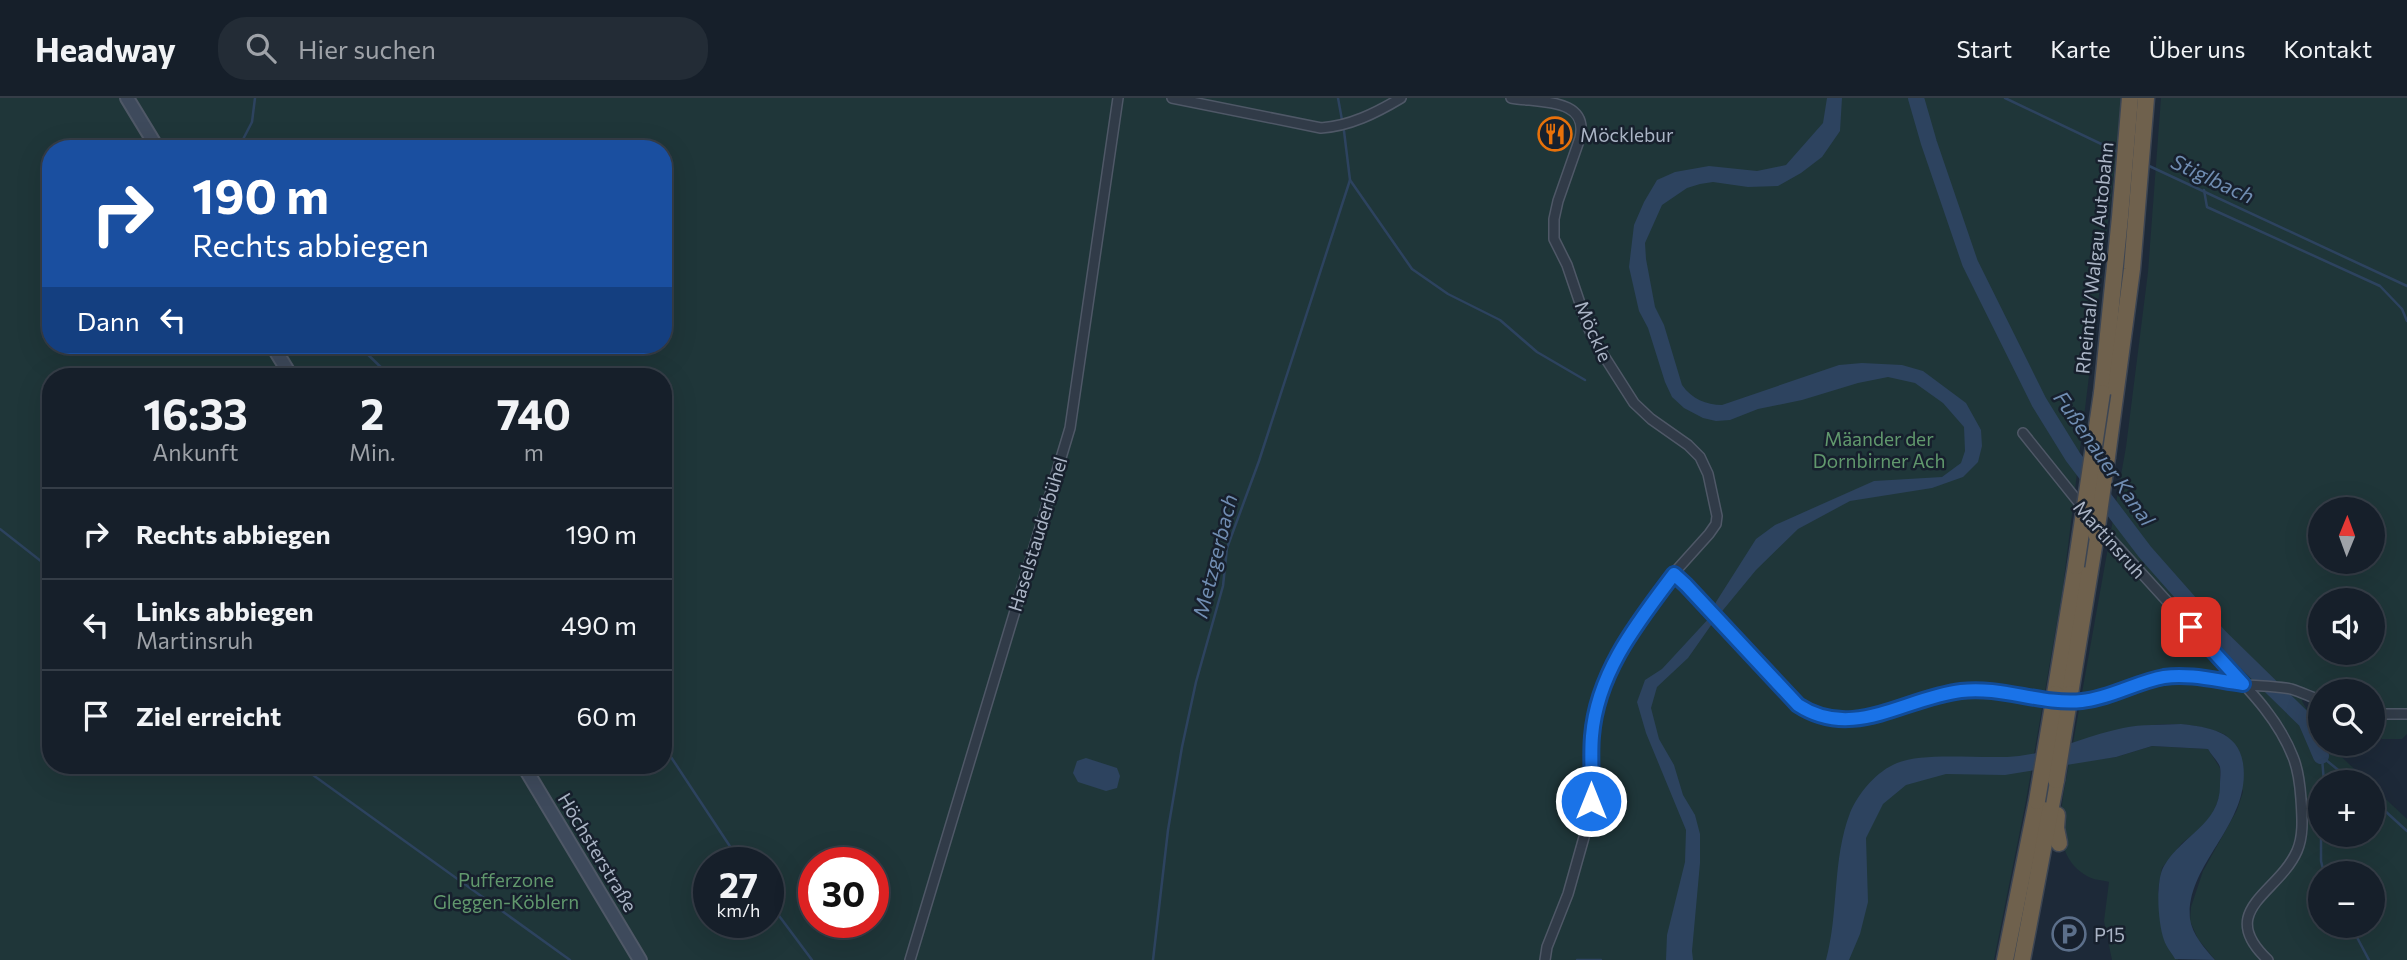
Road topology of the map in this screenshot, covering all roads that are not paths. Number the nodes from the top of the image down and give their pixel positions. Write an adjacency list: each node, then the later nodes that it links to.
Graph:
1 (127, 98): 9 (main road)
2 (1118, 98): 23 (street, Haselstauderbühel)
3 (1172, 98): 4 (street)
4 (1401, 98)
5 (1511, 98): 13 (street, Möckle)
6 (2130, 98): 10 (highway, Rheintal/Walgau Autobahn)
7 (2146, 98): 10 (highway, Rheintal/Walgau Autobahn)
8 (2156, 98): 10 (highway)
9 (153, 140)
10 (2135, 145): 11 (highway, Rheintal/Walgau Autobahn); 11 (highway, Rheintal/Walgau Autobahn)
11 (2124, 268): 15 (highway, Rheintal/Walgau Autobahn, bridge)
12 (2023, 433): 14 (street, Martinsruh)
13 (1674, 574): 14 (street); 24 (street)
14 (2243, 684): 16 (street); 27 (street, Martinsruh)
15 (2063, 694): 20 (highway, Rheintal/Walgau Autobahn, bridge); 20 (highway, Rheintal/Walgau Autobahn, bridge)
16 (2308, 696)
17 (2385, 714): 18 (street)
18 (2407, 714)
19 (528, 774): 22 (main road, Höchsterstraße)
20 (2049, 801): 21 (highway); 25 (highway, Rheintal/Walgau Autobahn); 26 (highway, Rheintal/Walgau Autobahn)
21 (2059, 843)
22 (640, 960)
23 (910, 960)
24 (1545, 960)
25 (2005, 960)
26 (2022, 960)
27 (2268, 960)

